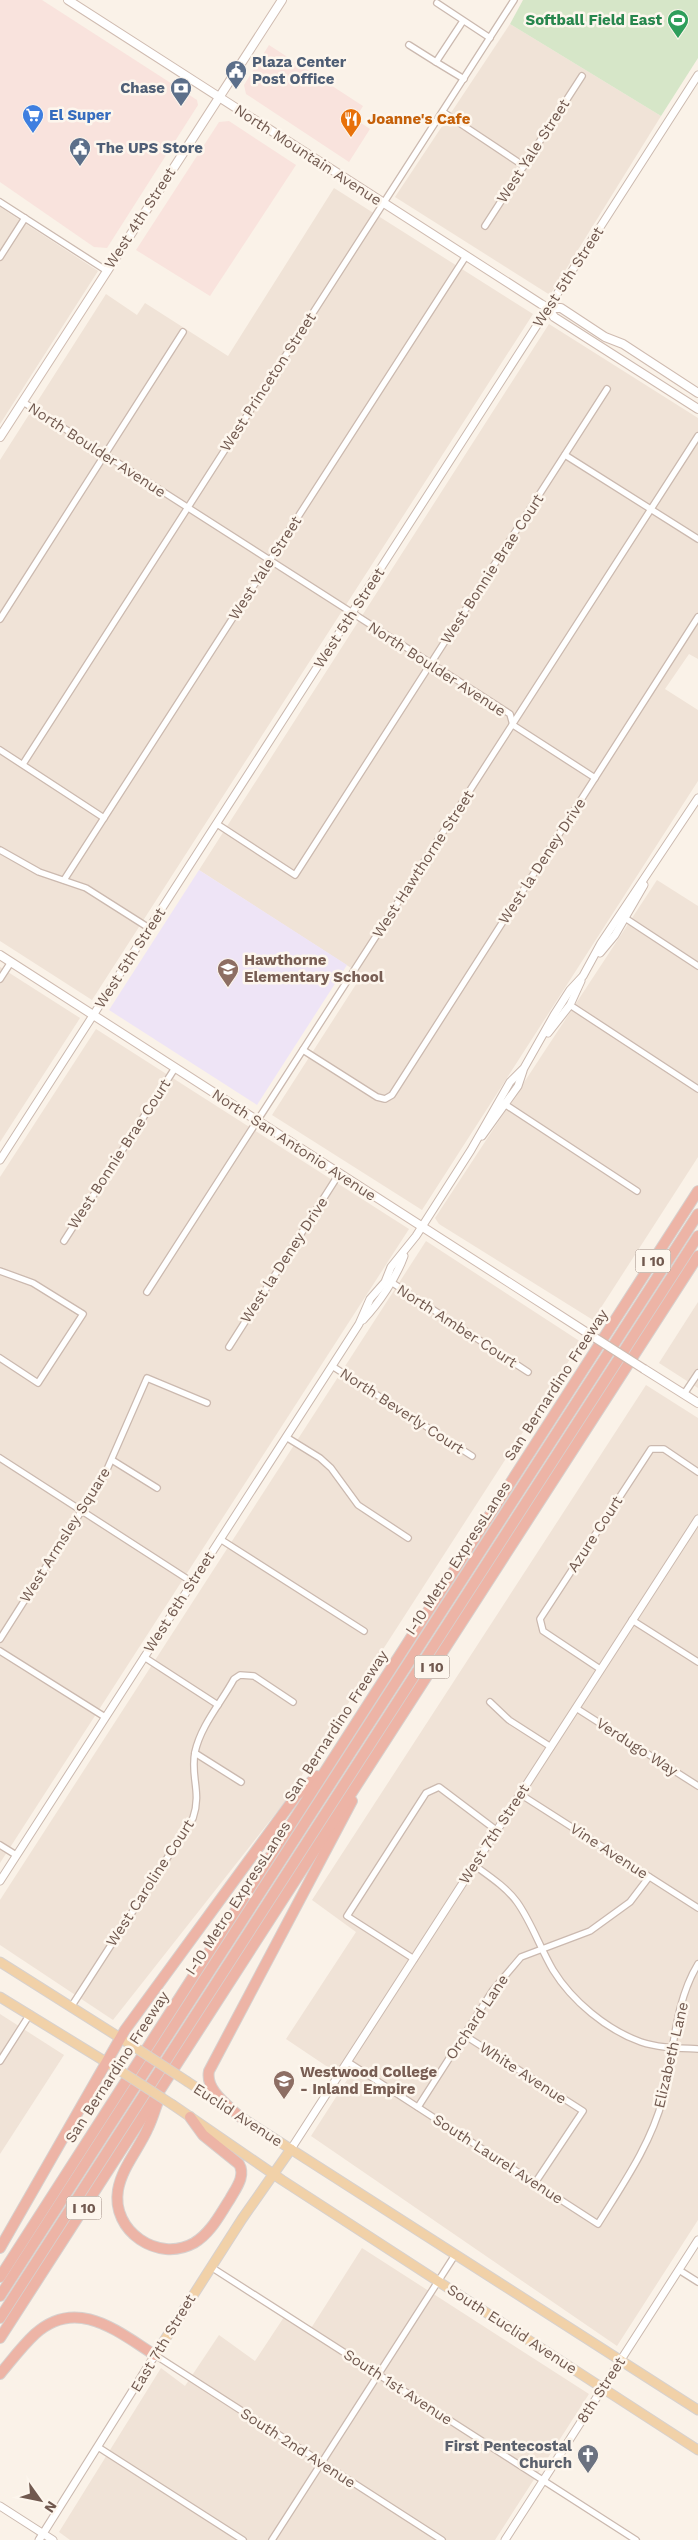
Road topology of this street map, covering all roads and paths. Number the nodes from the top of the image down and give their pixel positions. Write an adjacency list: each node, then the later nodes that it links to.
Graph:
1 (68, 0): 12 (main road, North Mountain Avenue)
2 (282, 0): 12 (main road, West 4th Street)
3 (514, 0): 6 (street, West Princeton Street)
4 (437, 3): 5 (street)
5 (462, 21): 6 (street); 8 (street)
6 (490, 38): 11 (street, West Princeton Street)
7 (409, 45): 8 (street)
8 (436, 62): 11 (street)
9 (698, 75): 22 (street, West 5th Street)
10 (582, 76): 14 (street, West Yale Street)
11 (464, 79): 13 (street, West Princeton Street)
12 (219, 97): 16 (main road, North Mountain Avenue); 21 (main road, West 4th Street)
13 (442, 112): 14 (street); 16 (street, West Princeton Street)
14 (524, 166): 18 (street, West Yale Street)
15 (0, 202): 17 (street)
16 (383, 203): 19 (main road, North Mountain Avenue); 32 (street, West Princeton Street)
17 (25, 218): 20 (street); 21 (street)
18 (485, 226)
19 (466, 256): 22 (main road, North Mountain Avenue); 35 (street, West Yale Street)
20 (0, 257)
21 (107, 271): 26 (main road, West 4th Street)
22 (548, 308): 25 (main road, North Mountain Avenue); 27 (main road, North Mountain Avenue); 36 (street, West 5th Street)
23 (183, 332): 30 (street)
24 (607, 389): 31 (street, West Bonnie Brae Court)
25 (698, 394)
26 (23, 402): 29 (main road, West 4th Street); 30 (street, North Boulder Avenue)
27 (698, 409)
28 (698, 436): 33 (street, West Hawthorne Street)
29 (0, 438)
30 (105, 455): 32 (street, North Boulder Avenue); 38 (street)
31 (565, 455): 33 (street); 39 (street, West Bonnie Brae Court)
32 (187, 508): 35 (street, North Boulder Avenue); 42 (street, West Princeton Street)
33 (651, 509): 34 (street); 40 (street, West Hawthorne Street)
34 (698, 539)
35 (270, 562): 36 (street, North Boulder Avenue); 45 (street, West Yale Street)
36 (353, 613): 39 (street, North Boulder Avenue); 46 (street, West 5th Street)
37 (698, 617): 43 (street, West la Deney Drive)
38 (0, 619)
39 (432, 664): 40 (street, North Boulder Avenue); 46 (street, West Bonnie Brae Court)
40 (513, 725): 43 (street, North Boulder Avenue); 59 (street, West Hawthorne Street)
41 (0, 750): 42 (street)
42 (23, 764): 45 (street)
43 (595, 778): 59 (street, West la Deney Drive)
44 (698, 798): 49 (street, West 6th Street)
45 (104, 818): 48 (street, West Yale Street)
46 (217, 824): 50 (street, West 5th Street)
47 (0, 850): 48 (street)
48 (64, 880): 50 (street)
49 (623, 916): 53 (street); 54 (street, West 6th Street)
50 (149, 928): 57 (street, West 5th Street)
51 (0, 955): 52 (main road, North San Antonio Avenue)
52 (11, 962): 55 (street); 57 (main road, North San Antonio Avenue)
53 (698, 966)
54 (583, 976): 56 (street, West 6th Street); 58 (street, West 6th Street)
55 (0, 979)
56 (570, 1005): 58 (street, West 6th Street); 62 (street)
57 (93, 1015): 60 (main road, North San Antonio Avenue); 67 (street, West 5th Street)
58 (542, 1040): 61 (street, West 6th Street)
59 (303, 1050): 65 (street, West Hawthorne Street)
60 (175, 1068): 65 (main road, North San Antonio Avenue); 74 (street, West Bonnie Brae Court)
61 (524, 1068): 63 (street, West 6th Street); 64 (street, West 6th Street)
62 (698, 1089)
63 (499, 1100): 64 (street); 66 (street, West 6th Street)
64 (506, 1105): 66 (street, West 6th Street); 69 (street)
65 (258, 1121): 68 (main road, North San Antonio Avenue); 78 (street, West Hawthorne Street)
66 (471, 1150): 72 (street, West 6th Street)
67 (0, 1160)
68 (340, 1174): 72 (main road, North San Antonio Avenue); 79 (street, West la Deney Drive)
69 (637, 1191)
70 (698, 1191): 113 (highway, San Bernardino Freeway / I 10)
71 (698, 1214): 156 (highway, I-10 Metro ExpressLanes)
72 (422, 1227): 77 (street, West 6th Street); 84 (main road, North San Antonio Avenue, bridge)
73 (698, 1236): 157 (highway, I-10 Metro ExpressLanes)
74 (64, 1241)
75 (698, 1256): 112 (highway, I 10)
76 (0, 1270): 80 (street)
77 (388, 1280): 81 (street, West 6th Street); 82 (street, North Amber Court)
78 (147, 1292)
79 (229, 1347)
80 (0, 1358)
81 (332, 1366): 87 (street, West 6th Street); 88 (street, North Beverly Court)
82 (528, 1372)
83 (698, 1373): 84 (street)
84 (684, 1394): 86 (main road, North San Antonio Avenue)
85 (207, 1403): 90 (street, West Armsley Square)
86 (698, 1403)
87 (286, 1437): 95 (street); 96 (street, West 6th Street)
88 (472, 1456)
89 (0, 1458): 93 (street)
90 (112, 1460): 92 (street); 93 (street, West Armsley Square)
91 (698, 1472): 104 (street, Azure Court)
92 (157, 1488)
93 (82, 1511): 97 (street); 100 (street, West Armsley Square)
94 (698, 1519): 98 (street, West 7th Street)
95 (408, 1538)
96 (220, 1540): 97 (street, West 6th Street); 99 (street)
97 (192, 1582): 102 (street, West 6th Street)
98 (632, 1620): 103 (street); 104 (street, West 7th Street)
99 (364, 1631)
100 (0, 1639)
101 (0, 1651): 109 (street)
102 (144, 1657): 107 (street); 109 (street, West 6th Street)
103 (698, 1662)
104 (600, 1670): 108 (street, West 7th Street)
105 (293, 1702): 107 (street, West Caroline Court)
106 (490, 1702): 110 (street)
107 (218, 1705): 111 (street, West Caroline Court)
108 (576, 1708): 110 (street, West 7th Street); 115 (street, Verdugo Way)
109 (105, 1718): 119 (street, West 6th Street)
110 (551, 1747): 116 (street, West 7th Street)
111 (195, 1753): 114 (street); 129 (street, West Caroline Court)
112 (374, 1757): 138 (highway, I 10); 141 (highway)
113 (332, 1761): 132 (highway); 153 (highway, San Bernardino Freeway / I 10)
114 (241, 1782)
115 (698, 1786)
116 (520, 1794): 117 (street, West 7th Street); 121 (street, Vine Avenue)
117 (496, 1830): 120 (street, West 7th Street); 125 (street)
118 (0, 1845): 119 (street)
119 (16, 1856): 122 (street, West 6th Street)
120 (474, 1865): 124 (street); 125 (street, West 7th Street)
121 (649, 1877): 123 (street, Vine Avenue); 124 (street, Orchard Lane)
122 (0, 1881)
123 (698, 1908)
124 (541, 1948): 131 (street, Orchard Lane); 133 (street)
125 (414, 1959): 137 (street, West 7th Street)
126 (0, 1962): 129 (main road, Euclid Avenue)
127 (698, 1964): 133 (street, Elizabeth Lane)
128 (0, 1996): 130 (main road, Euclid Avenue)
129 (70, 2007): 132 (main road, Euclid Avenue)
130 (30, 2014): 135 (street); 136 (main road, Euclid Avenue)
131 (464, 2035): 139 (street, Orchard Lane); 145 (street, White Avenue)
132 (120, 2038): 136 (highway); 141 (main road, Euclid Avenue, bridge)
133 (674, 2048): 134 (street); 147 (street, Elizabeth Lane)
134 (698, 2048)
135 (0, 2061)
136 (106, 2061): 140 (main road, Euclid Avenue, bridge); 149 (highway)
137 (348, 2062): 139 (street, South Laurel Avenue); 142 (street, West 7th Street)
138 (166, 2078): 140 (highway); 158 (highway, I 10)
139 (418, 2108): 145 (street, South Laurel Avenue)
140 (190, 2117): 143 (main road, Euclid Avenue)
141 (240, 2117): 142 (main road, Euclid Avenue)
142 (291, 2149): 143 (main road, East 7th Street); 144 (main road, Euclid Avenue)
143 (273, 2174): 146 (main road, Euclid Avenue); 151 (main road, East 7th Street)
144 (343, 2183): 150 (main road, South Euclid Avenue)
145 (535, 2183): 147 (street, South Laurel Avenue)
146 (326, 2208): 154 (main road, South Euclid Avenue)
147 (598, 2224)
148 (698, 2240): 152 (street, 8th Street)
149 (0, 2248)
150 (455, 2255): 154 (street); 160 (main road, South Euclid Avenue)
151 (211, 2267): 159 (main road, East 7th Street); 162 (street, South 1st Avenue)
152 (679, 2270): 155 (street); 160 (street, 8th Street)
153 (0, 2277)
154 (439, 2281): 162 (street); 163 (main road, South Euclid Avenue)
155 (698, 2282)
156 (0, 2296)
157 (0, 2318)
158 (0, 2338)
159 (156, 2355): 161 (highway); 165 (street, East 7th Street); 167 (street, South 2nd Avenue)
160 (620, 2360): 163 (street, 8th Street); 164 (main road, South Euclid Avenue)
161 (0, 2374)
162 (379, 2374): 167 (street); 168 (street, South 1st Avenue)
163 (602, 2388): 166 (main road, South Euclid Avenue); 168 (street, 8th Street)
164 (698, 2410)
165 (98, 2447): 170 (street, East 7th Street); 172 (street)
166 (698, 2450)
167 (322, 2463): 173 (street); 174 (street, South 2nd Avenue)
168 (543, 2481): 175 (street, 8th Street); 176 (street, South 1st Avenue)
169 (0, 2506): 170 (street)
170 (41, 2537): 171 (street)
171 (53, 2540)
172 (242, 2540)
173 (272, 2540)
174 (442, 2540)
175 (505, 2540)
176 (636, 2540)

